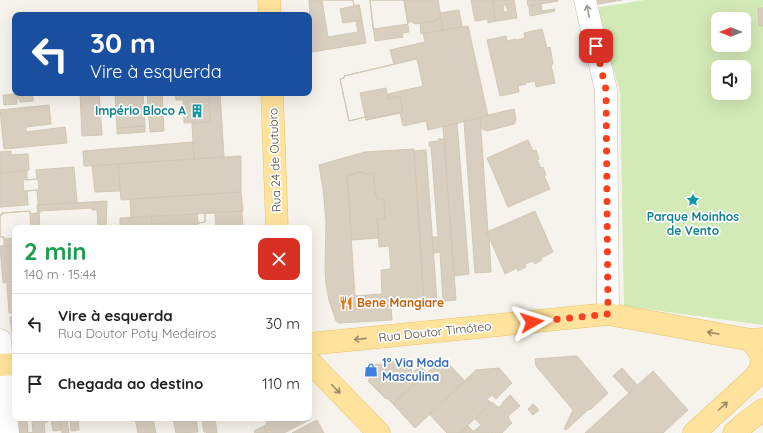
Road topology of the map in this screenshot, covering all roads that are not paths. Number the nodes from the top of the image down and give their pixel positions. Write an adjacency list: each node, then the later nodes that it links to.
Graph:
1 (269, 0): 3 (main road)
2 (585, 0): 6 (street, one-way to 2)
3 (270, 12)
4 (272, 96): 5 (main road, Rua 24 de Outubro)
5 (277, 225)
6 (608, 314): 8 (main road, Rua Doutor Timóteo, one-way to 6); 9 (main road, Rua Doutor Timóteo, one-way to 9)
7 (0, 340): 10 (street)
8 (757, 340): 15 (main road, one-way to 8)
9 (312, 344)
10 (6, 364): 13 (street)
11 (312, 364): 14 (main road, one-way to 14)
12 (763, 410): 16 (main road)
13 (8, 433)
14 (379, 433)
15 (694, 433)
16 (734, 433)

